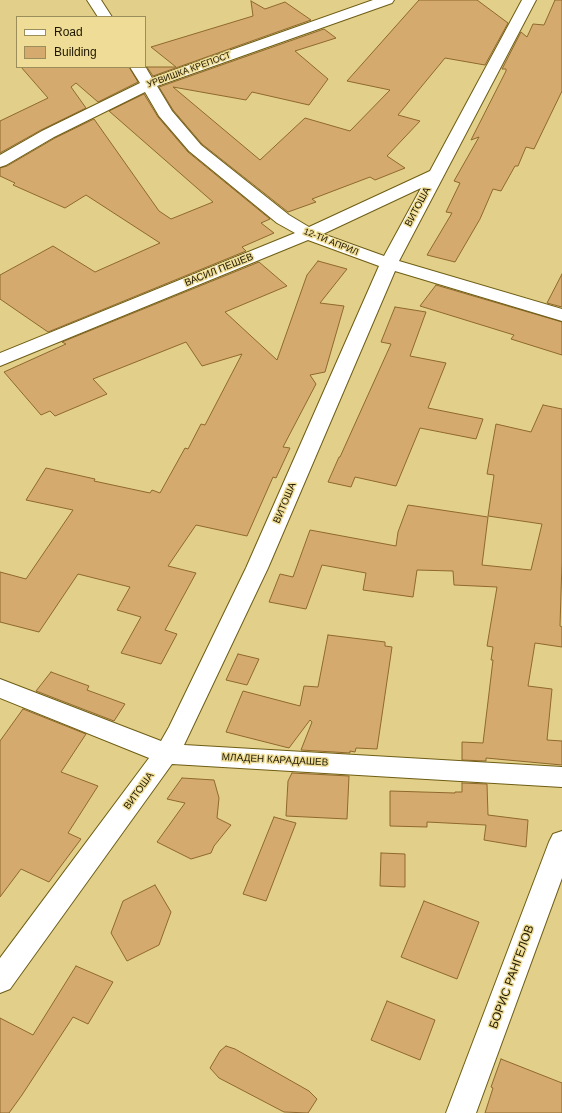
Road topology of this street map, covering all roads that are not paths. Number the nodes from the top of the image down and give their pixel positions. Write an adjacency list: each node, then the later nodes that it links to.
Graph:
1 (94, 0): 4 (street)
2 (387, 0): 6 (street, УРВИШКА КРЕПОСТ)
3 (529, 0): 8 (street, ВИТОША)
4 (104, 16)
5 (139, 68): 6 (street, 12-ТИ АПРИЛ)
6 (149, 84): 7 (street, УРВИШКА КРЕПОСТ); 9 (street, 12-ТИ АПРИЛ)
7 (0, 162)
8 (435, 175): 9 (street, ВАСИЛ ПЕШЕВ); 10 (street, ВИТОША)
9 (308, 234): 10 (street, 12-ТИ АПРИЛ); 12 (street, ВАСИЛ ПЕШЕВ)
10 (389, 264): 11 (street, 12-ТИ АПРИЛ); 14 (street, ВИТОША)
11 (562, 315)
12 (0, 360)
13 (0, 688): 14 (street, МЛАДЕН КАРАДАШЕВ)
14 (166, 754): 15 (street, МЛАДЕН КАРАДАШЕВ); 17 (street, ВИТОША)
15 (562, 777)
16 (562, 842): 18 (street, БОРИС РАНГЕЛОВ)
17 (0, 980)
18 (461, 1113)

